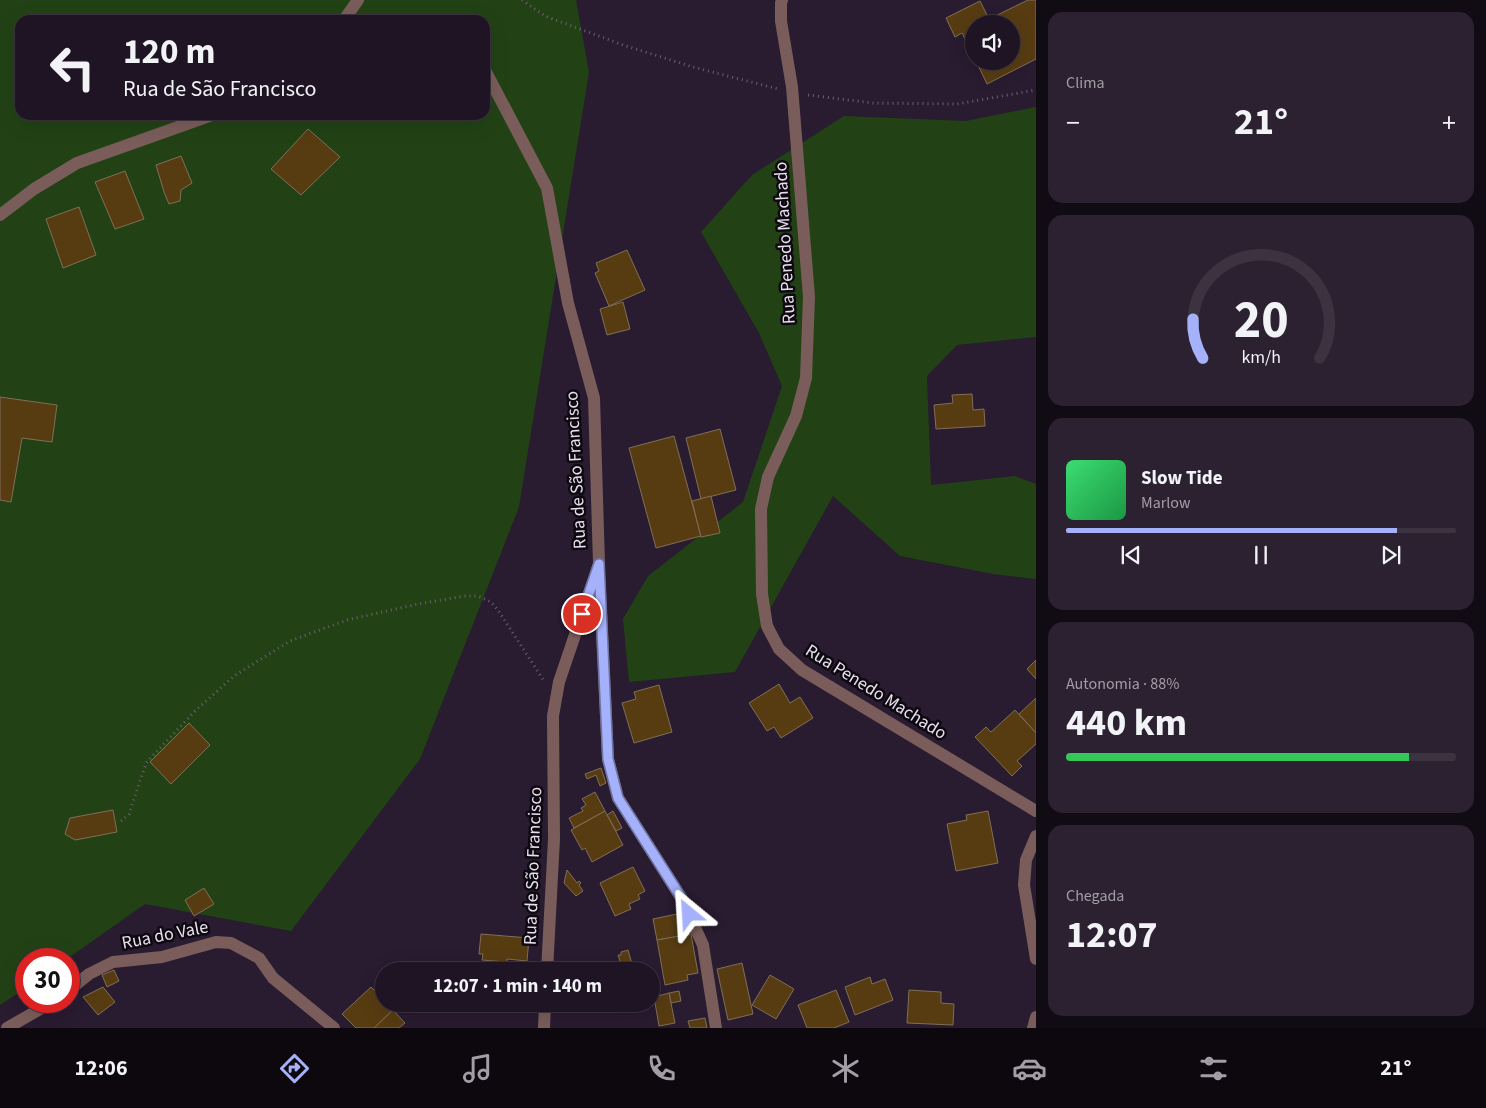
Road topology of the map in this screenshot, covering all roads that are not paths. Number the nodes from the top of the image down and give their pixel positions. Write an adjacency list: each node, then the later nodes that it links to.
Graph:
1 (358, 0): 3 (street)
2 (782, 0): 8 (street, Rua Penedo Machado)
3 (348, 15)
4 (490, 80): 7 (street, Rua de São Francisco)
5 (198, 120): 6 (street)
6 (0, 215)
7 (599, 564): 11 (street, Rua de São Francisco); 19 (street)
8 (1036, 811)
9 (1036, 836): 10 (street)
10 (1036, 959)
11 (547, 962)
12 (80, 981): 17 (street, Rua do Vale)
13 (545, 1012): 18 (street)
14 (33, 1013): 16 (street)
15 (1036, 1017): 20 (street)
16 (6, 1028)
17 (334, 1028)
18 (544, 1028)
19 (716, 1028)
20 (1033, 1028)

